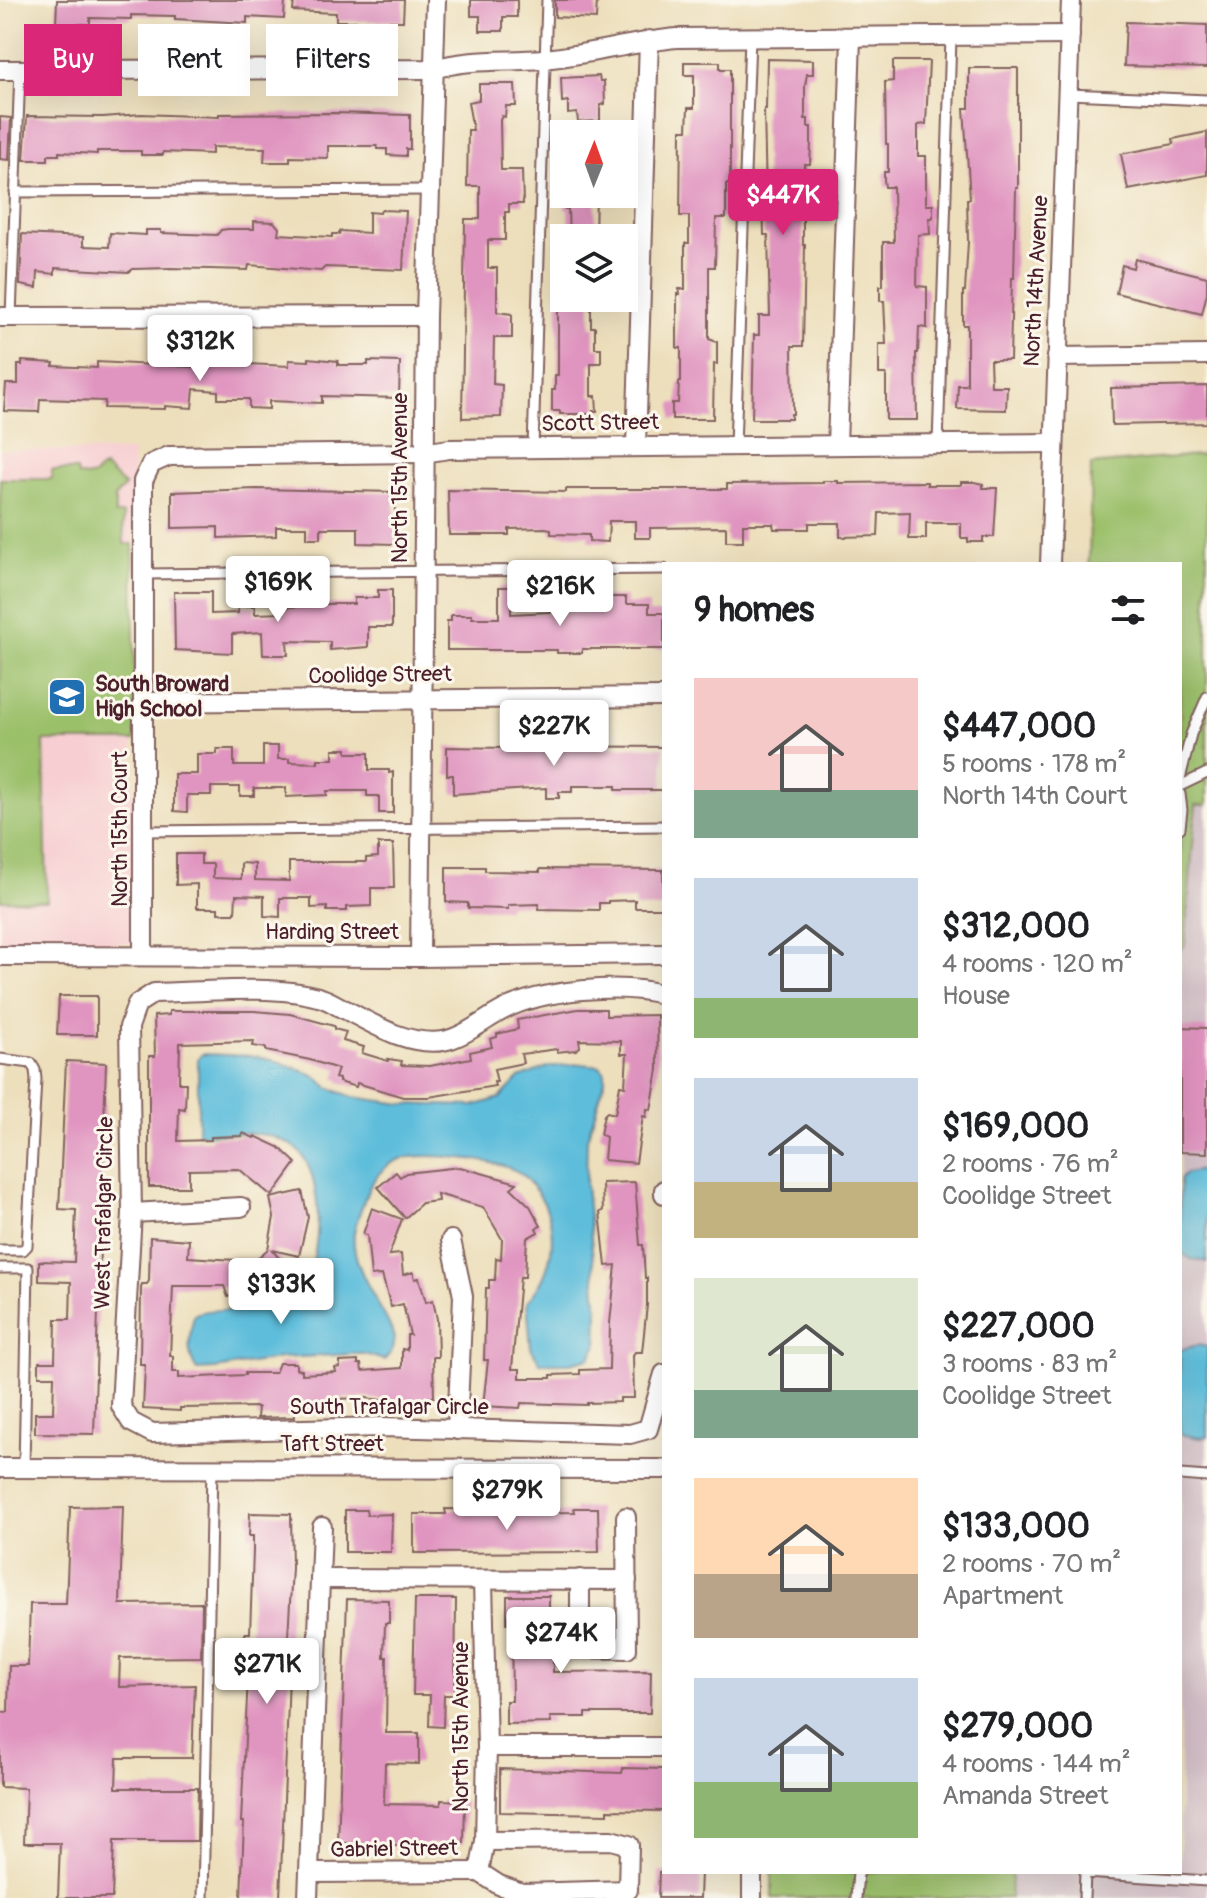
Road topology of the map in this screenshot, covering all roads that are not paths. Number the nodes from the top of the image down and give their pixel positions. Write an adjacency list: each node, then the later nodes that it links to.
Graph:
1 (436, 0): 10 (street, North 15th Avenue)
2 (547, 0): 9 (lane)
3 (1071, 0): 4 (street, North 14th Avenue)
4 (1070, 35): 5 (street); 13 (street, North 14th Avenue)
5 (951, 37): 7 (street); 23 (lane)
6 (750, 38): 7 (street); 8 (street); 25 (lane)
7 (851, 38): 22 (street)
8 (649, 40): 9 (street); 24 (street)
9 (545, 59): 10 (street); 26 (lane)
10 (433, 69): 12 (street); 15 (street, North 15th Avenue)
11 (0, 70): 12 (street)
12 (20, 70): 16 (lane)
13 (1069, 94): 14 (lane); 20 (street, North 14th Avenue)
14 (1207, 100)
15 (429, 190): 16 (lane); 17 (street, North 15th Avenue)
16 (15, 192): 18 (lane)
17 (426, 316): 18 (street); 27 (street, North 15th Avenue)
18 (6, 317)
19 (1207, 355): 20 (street)
20 (1057, 357): 21 (street, North 14th Avenue)
21 (1053, 443): 23 (street, Scott Street); 29 (street, North 14th Avenue)
22 (837, 445): 23 (street, Scott Street); 25 (street, Scott Street)
23 (938, 445)
24 (636, 446): 25 (street, Scott Street); 26 (street, Scott Street)
25 (735, 446)
26 (533, 448): 27 (street, Scott Street)
27 (423, 453): 28 (street, Scott Street); 31 (street, North 15th Avenue)
28 (151, 464): 32 (street, North 15th Court)
29 (1050, 562)
30 (662, 569): 31 (lane)
31 (423, 571): 32 (lane); 35 (street, North 15th Avenue)
32 (144, 574): 36 (street, North 15th Court)
33 (662, 697): 35 (street, Coolidge Street)
34 (1207, 697): 37 (lane)
35 (423, 699): 36 (street, Coolidge Street); 41 (street, North 15th Avenue)
36 (145, 702): 42 (street, North 15th Court)
37 (1182, 771)
38 (1207, 773): 39 (lane)
39 (1182, 785)
40 (662, 826): 41 (lane)
41 (422, 828): 42 (lane); 46 (street, North 15th Avenue)
42 (144, 831): 44 (street, North 15th Court)
43 (662, 954): 46 (street, Harding Street)
44 (143, 955): 45 (street, Harding Street); 46 (street, Harding Street)
45 (0, 956)
46 (420, 957)
47 (662, 994): 50 (street, West Trafalgar Circle)
48 (0, 1059): 52 (lane)
49 (241, 1207): 50 (street)
50 (132, 1213): 55 (street, West Trafalgar Circle)
51 (451, 1240): 56 (street)
52 (0, 1250)
53 (0, 1268): 58 (lane)
54 (662, 1381): 56 (street, South Trafalgar Circle)
55 (131, 1422): 56 (street, South Trafalgar Circle)
56 (457, 1430)
57 (0, 1468): 58 (street, Taft Street)
58 (24, 1468): 59 (street, Taft Street)
59 (212, 1468): 60 (street, Taft Street); 79 (lane)
60 (662, 1469)
61 (1182, 1475): 62 (lane)
62 (1207, 1477)
63 (626, 1517): 67 (street)
64 (322, 1527): 65 (street)
65 (320, 1579): 68 (street); 73 (street)
66 (580, 1579): 67 (street); 67 (street); 68 (street)
67 (627, 1580)
68 (483, 1581): 69 (street, North 15th Avenue)
69 (487, 1747): 70 (street); 71 (street, North 15th Avenue)
70 (662, 1747)
71 (485, 1841): 72 (street, North 15th Avenue); 72 (street)
72 (479, 1872): 73 (street, Gabriel Street)
73 (309, 1873): 80 (street)
74 (752, 1874): 81 (street)
75 (858, 1874): 82 (lane)
76 (1085, 1874): 83 (lane)
77 (1100, 1874): 78 (lane)
78 (1207, 1881)
79 (203, 1898)
80 (308, 1898)
81 (752, 1898)
82 (856, 1898)
83 (1084, 1898)

